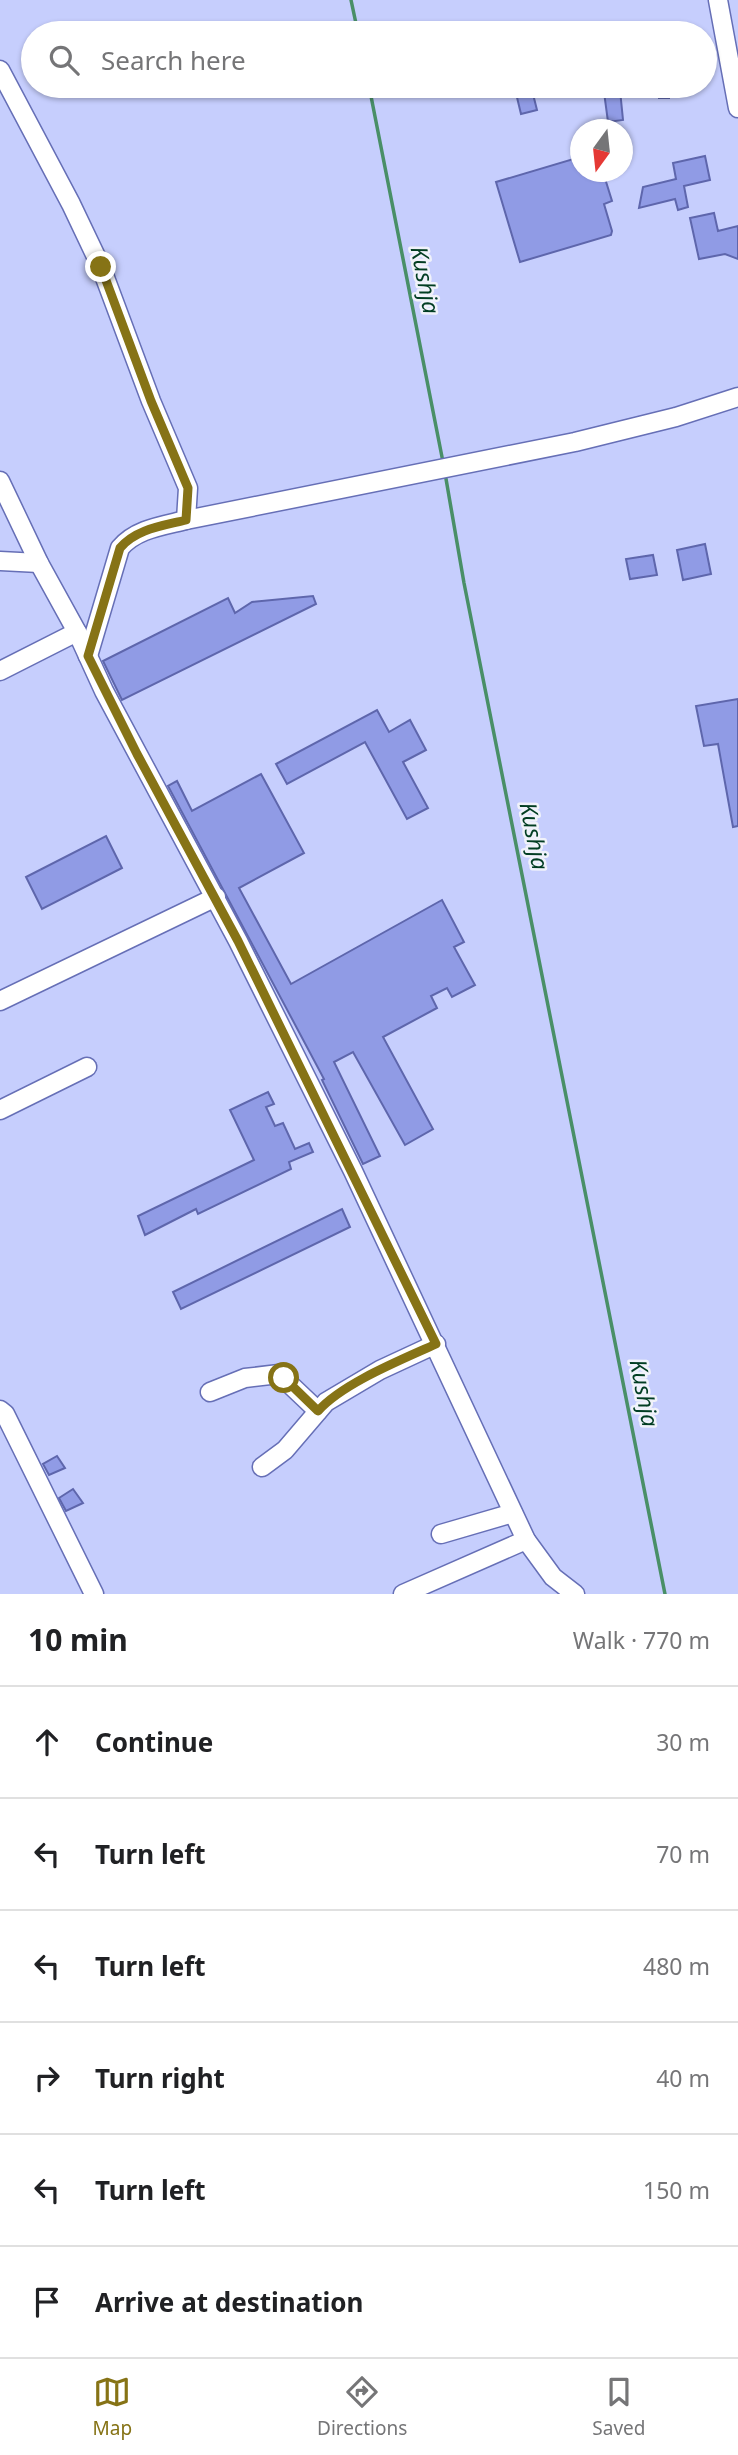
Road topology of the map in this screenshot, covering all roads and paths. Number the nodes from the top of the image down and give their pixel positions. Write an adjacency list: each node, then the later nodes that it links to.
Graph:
1 (718, 0): 3 (street)
2 (0, 70): 6 (street)
3 (738, 108)
4 (738, 397): 7 (street)
5 (0, 481): 10 (street)
6 (188, 488): 7 (street); 8 (street)
7 (212, 515): 8 (street)
8 (186, 520): 12 (street)
9 (0, 562): 10 (street)
10 (39, 563): 11 (street)
11 (77, 632): 12 (street); 13 (street)
12 (88, 656): 14 (street)
13 (0, 671)
14 (216, 897): 15 (street); 18 (street)
15 (0, 1001)
16 (87, 1067): 17 (street)
17 (0, 1110)
18 (436, 1344): 21 (street); 23 (street)
19 (210, 1392): 21 (street)
20 (0, 1410): 26 (street)
21 (318, 1411): 22 (street)
22 (262, 1467)
23 (513, 1513): 24 (street); 25 (street)
24 (441, 1534)
25 (526, 1540): 27 (street); 28 (street)
26 (94, 1594)
27 (402, 1594)
28 (575, 1594)

